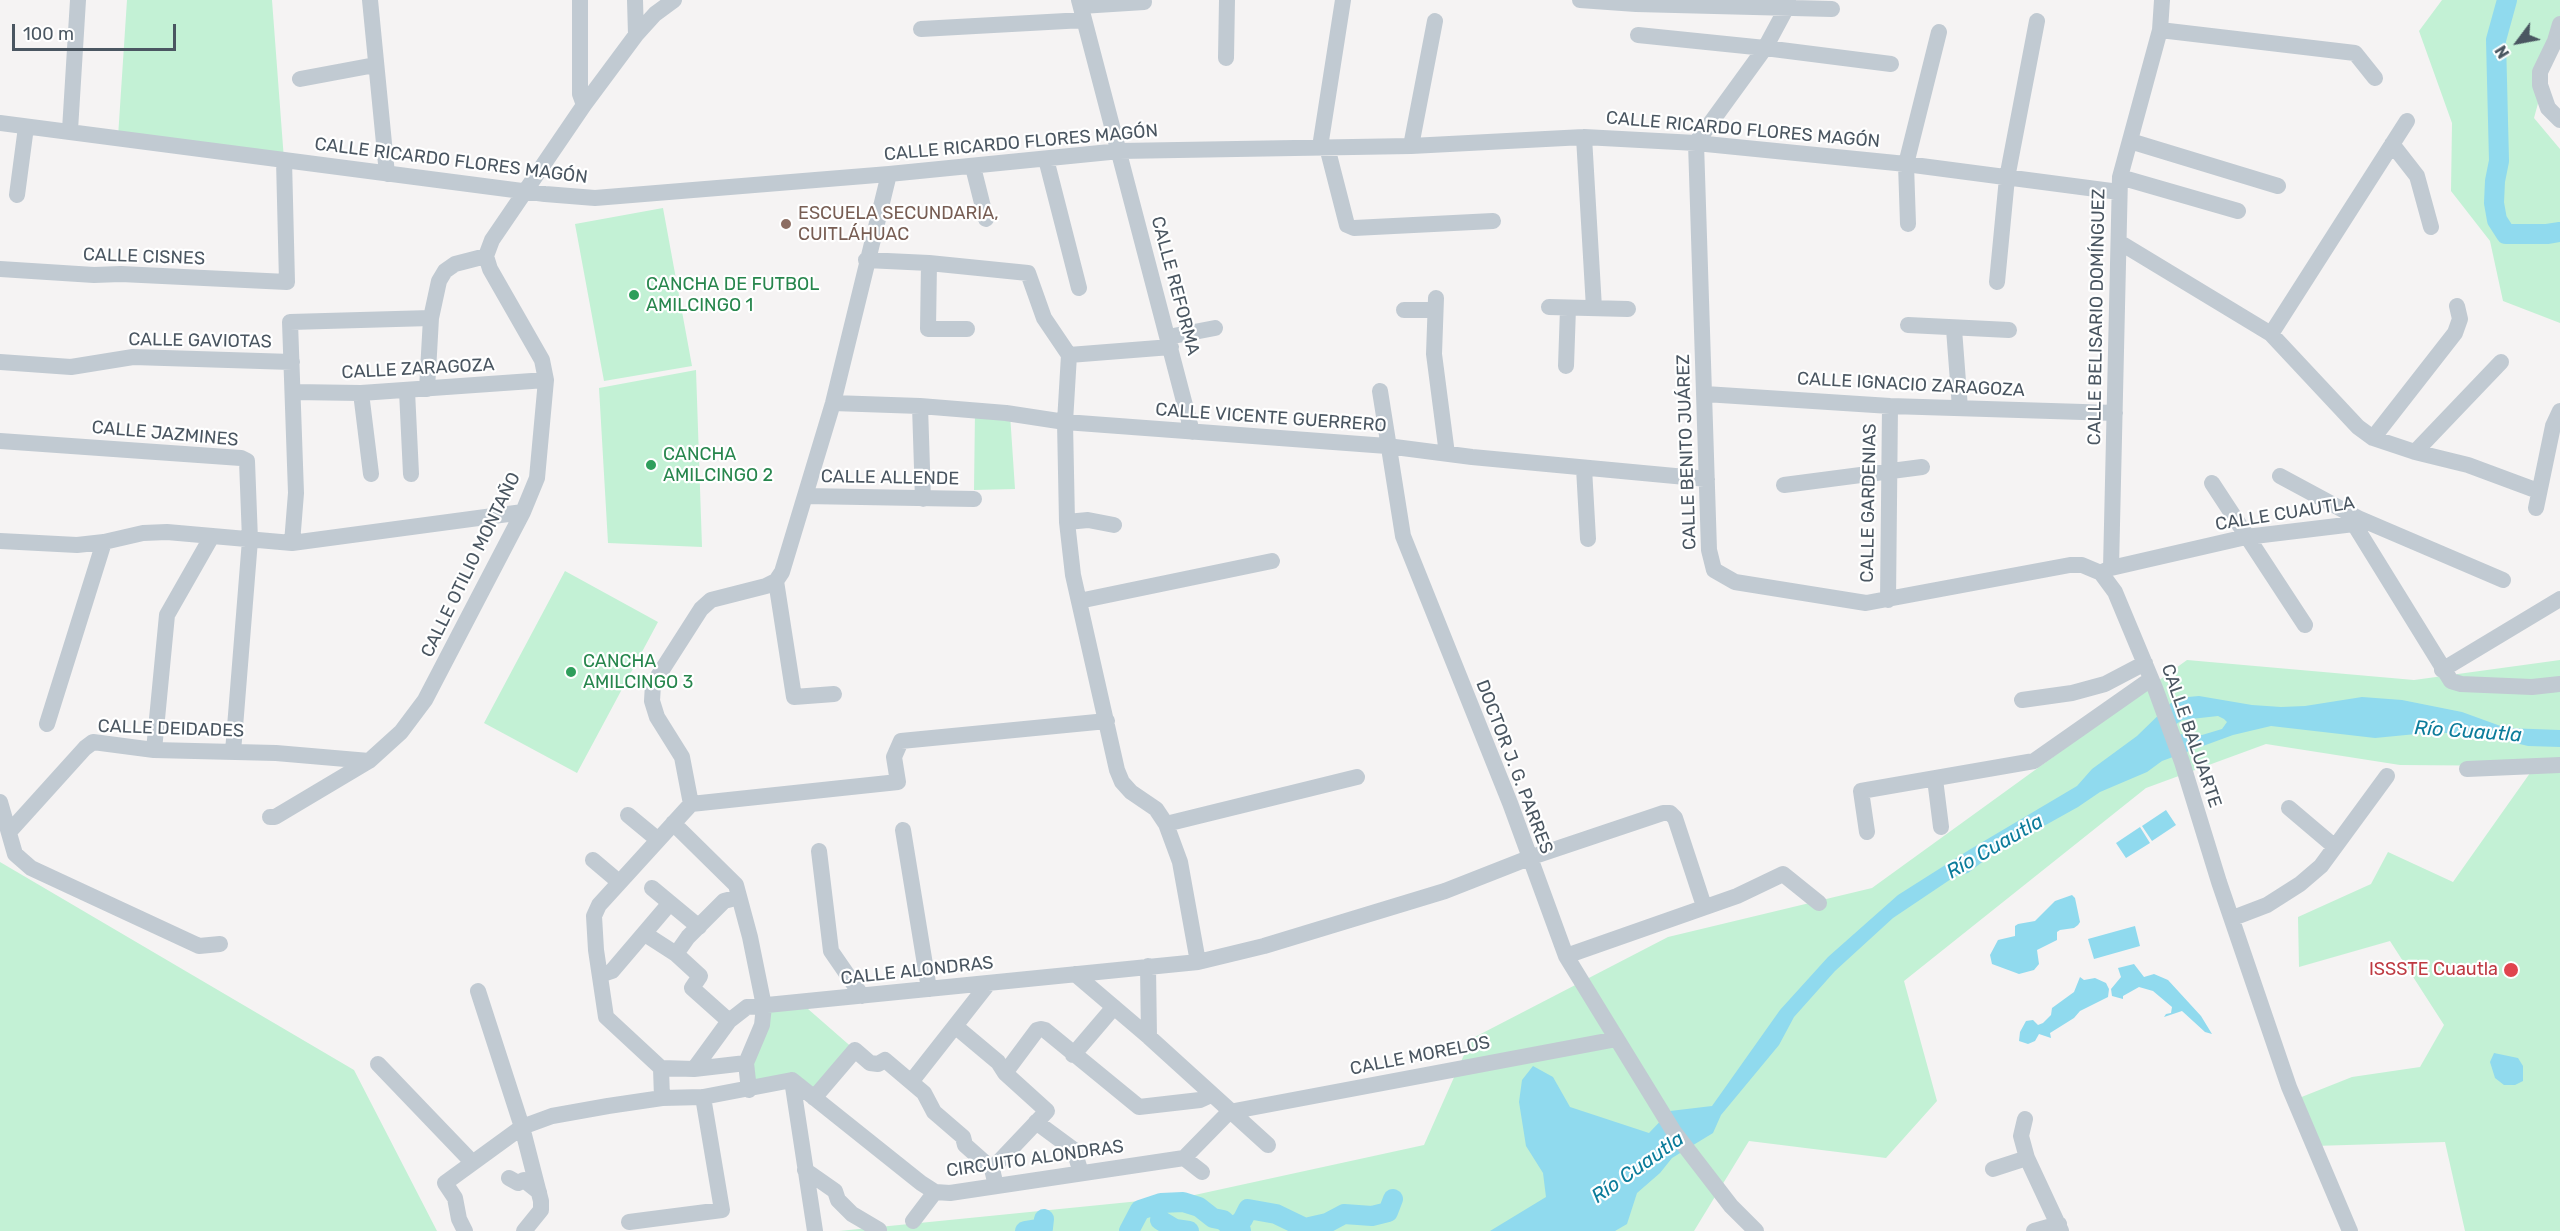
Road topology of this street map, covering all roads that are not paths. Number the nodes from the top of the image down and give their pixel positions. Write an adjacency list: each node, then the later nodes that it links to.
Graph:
1 (78, 0): 34 (street)
2 (370, 0): 26 (street)
3 (580, 0): 29 (street)
4 (635, 0): 21 (street)
5 (674, 0): 21 (street)
6 (1227, 0): 24 (street)
7 (1343, 0): 40 (street)
8 (1580, 0): 11 (street)
9 (2162, 0): 19 (street, CALLE BELISARIO DOMÍNGUEZ)
10 (1144, 2): 13 (street)
11 (1636, 2): 12 (street)
12 (1788, 3): 14 (street); 23 (street)
13 (1082, 8): 18 (street); 41 (street, CALLE REFORMA)
14 (1832, 9)
15 (1435, 21): 39 (street)
16 (2037, 21): 48 (street)
17 (2560, 24): 30 (street)
18 (921, 29)
19 (2160, 30): 27 (street); 36 (street, CALLE BELISARIO DOMÍNGUEZ)
20 (1939, 32): 44 (street)
21 (636, 35): 29 (street)
22 (1638, 35): 23 (street)
23 (1765, 48): 25 (street); 37 (street)
24 (1226, 58)
25 (1891, 64)
26 (375, 65): 28 (street); 46 (street)
27 (2375, 78)
28 (300, 79)
29 (584, 105): 51 (street)
30 (2560, 120)
31 (2407, 121): 38 (street)
32 (0, 123): 33 (street, CALLE RICARDO FLORES MAGÓN)
33 (26, 127): 34 (street, CALLE RICARDO FLORES MAGÓN); 52 (street)
34 (70, 130): 43 (street, CALLE RICARDO FLORES MAGÓN)
35 (1584, 137): 37 (street, CALLE RICARDO FLORES MAGÓN); 39 (street, CALLE RICARDO FLORES MAGÓN); 68 (street)
36 (2130, 141): 49 (street, CALLE BELISARIO DOMÍNGUEZ); 50 (street)
37 (1696, 143): 44 (street, CALLE RICARDO FLORES MAGÓN); 90 (street, CALLE BENITO JUÁREZ)
38 (2392, 144): 57 (street); 77 (street)
39 (1411, 146): 40 (street, CALLE RICARDO FLORES MAGÓN)
40 (1324, 147): 41 (street, CALLE RICARDO FLORES MAGÓN); 55 (street)
41 (1120, 151): 42 (street, CALLE RICARDO FLORES MAGÓN); 78 (street, CALLE REFORMA)
42 (1046, 159): 45 (street, CALLE RICARDO FLORES MAGÓN); 64 (street)
43 (284, 160): 46 (street, CALLE RICARDO FLORES MAGÓN); 62 (street, CALLE CISNES)
44 (1906, 164): 48 (street, CALLE RICARDO FLORES MAGÓN); 56 (street)
45 (973, 167): 47 (street, CALLE RICARDO FLORES MAGÓN); 54 (street)
46 (387, 174): 51 (street, CALLE RICARDO FLORES MAGÓN)
47 (889, 174): 51 (street, CALLE RICARDO FLORES MAGÓN); 60 (street)
48 (2007, 178): 49 (street, CALLE RICARDO FLORES MAGÓN); 63 (street)
49 (2120, 185): 53 (street, CALLE RICARDO FLORES MAGÓN); 58 (street, CALLE BELISARIO DOMÍNGUEZ)
50 (2278, 186)
51 (526, 191): 59 (street)
52 (17, 195)
53 (2238, 211)
54 (986, 219)
55 (1493, 221)
56 (1908, 224)
57 (2432, 227)
58 (2119, 242): 77 (street); 96 (street, CALLE BELISARIO DOMÍNGUEZ)
59 (486, 256): 71 (street); 84 (street, CALLE OTILIO MONTAÑO)
60 (866, 260): 61 (street); 91 (street)
61 (928, 263): 74 (street); 79 (street)
62 (0, 269)
63 (1997, 282)
64 (1079, 288)
65 (2457, 306): 99 (street)
66 (1549, 307): 67 (street)
67 (1568, 308): 68 (street); 83 (street)
68 (1593, 308): 69 (street)
69 (1628, 309)
70 (1404, 310): 103 (street)
71 (431, 318): 81 (street); 85 (street)
72 (1908, 325): 75 (street)
73 (1215, 328): 78 (street)
74 (967, 329)
75 (1954, 329): 76 (street); 94 (street)
76 (2009, 330)
77 (2271, 334): 99 (street)
78 (1169, 342): 79 (street); 98 (street, CALLE REFORMA)
79 (1069, 355): 97 (street)
80 (0, 362): 81 (street, CALLE GAVIOTAS)
81 (292, 362): 88 (street)
82 (2501, 362): 102 (street)
83 (1566, 366)
84 (546, 380): 85 (street, CALLE ZARAGOZA); 118 (street, CALLE OTILIO MONTAÑO)
85 (427, 390): 86 (street, CALLE ZARAGOZA)
86 (407, 391): 89 (street, CALLE ZARAGOZA); 108 (street)
87 (1380, 391): 101 (street, DOCTOR J. G. PARRES)
88 (293, 392): 89 (street, CALLE ZARAGOZA); 128 (street)
89 (361, 393): 107 (street)
90 (1705, 394): 93 (street, CALLE IGNACIO ZARAGOZA); 110 (street, CALLE BENITO JUÁREZ)
91 (833, 403): 92 (street, CALLE VICENTE GUERRERO); 114 (street)
92 (920, 406): 97 (street, CALLE VICENTE GUERRERO); 115 (street)
93 (1890, 406): 94 (street, CALLE IGNACIO ZARAGOZA); 106 (street, CALLE GARDENIAS)
94 (1960, 408): 96 (street, CALLE IGNACIO ZARAGOZA)
95 (2560, 411): 113 (street)
96 (2115, 413): 130 (street, CALLE BELISARIO DOMÍNGUEZ)
97 (1065, 422): 98 (street, CALLE VICENTE GUERRERO); 120 (street)
98 (1192, 432): 101 (street, CALLE VICENTE GUERRERO)
99 (2373, 438): 102 (street)
100 (0, 441): 125 (street, CALLE JAZMINES)
101 (1387, 446): 103 (street, CALLE VICENTE GUERRERO); 166 (street, DOCTOR J. G. PARRES)
102 (2415, 452): 113 (street)
103 (1447, 454): 105 (street, CALLE VICENTE GUERRERO)
104 (1922, 467): 106 (street)
105 (1584, 468): 110 (street, CALLE VICENTE GUERRERO); 124 (street)
106 (1890, 472): 112 (street); 134 (street, CALLE GARDENIAS)
107 (371, 474)
108 (411, 474)
109 (2280, 476): 119 (street)
110 (1707, 479): 134 (street, CALLE BENITO JUÁREZ)
111 (2212, 483): 123 (street)
112 (1784, 485)
113 (2538, 491): 117 (street)
114 (805, 496): 115 (street, CALLE ALLENDE); 132 (street)
115 (923, 499): 116 (street, CALLE ALLENDE)
116 (974, 499)
117 (2536, 508)
118 (523, 512): 128 (street); 146 (street, CALLE OTILIO MONTAÑO)
119 (2356, 521): 123 (street, CALLE CUAUTLA); 131 (street, CALLE CUAUTLA); 138 (street)
120 (1067, 522): 121 (street); 135 (street)
121 (1114, 525)
122 (212, 536): 125 (street); 127 (street); 144 (street)
123 (2246, 537): 130 (street, CALLE CUAUTLA); 136 (street)
124 (1588, 539)
125 (250, 540): 128 (street); 145 (street, CALLE JAZMINES)
126 (0, 541): 127 (street)
127 (104, 542): 143 (street)
128 (292, 543)
129 (1272, 561): 135 (street)
130 (2106, 570): 134 (street, CALLE BENITO JUÁREZ); 137 (street, CALLE BALUARTE)
131 (2503, 580)
132 (776, 581): 140 (street); 153 (street)
133 (2560, 599): 138 (street)
134 (1887, 600)
135 (1078, 601): 142 (street)
136 (2305, 625)
137 (2148, 671): 141 (street); 151 (street); 174 (street, CALLE BALUARTE)
138 (2447, 676): 139 (street)
139 (2560, 684)
140 (834, 694)
141 (2022, 700)
142 (1107, 721): 153 (street); 158 (street)
143 (47, 724)
144 (154, 750): 145 (street, CALLE DEIDADES); 163 (street, CALLE DEIDADES)
145 (233, 752): 146 (street, CALLE DEIDADES)
146 (369, 761): 156 (street, CALLE OTILIO MONTAÑO)
147 (2560, 765): 148 (street)
148 (2467, 769)
149 (2387, 776): 164 (street)
150 (1357, 777): 158 (street)
151 (1935, 779): 159 (street); 161 (street)
152 (0, 802): 163 (street)
153 (691, 804): 157 (street)
154 (2289, 808): 164 (street)
155 (628, 815): 162 (street)
156 (270, 817)
157 (673, 823): 162 (street); 170 (street)
158 (1166, 824): 180 (street)
159 (1941, 827)
160 (903, 830): 185 (street)
161 (1867, 832)
162 (657, 839): 168 (street)
163 (9, 844): 177 (street)
164 (2335, 847): 174 (street)
165 (819, 851): 187 (street)
166 (1529, 858): 173 (street, CALLE ALONDRAS); 179 (street, DOCTOR J. G. PARRES); 180 (street, CALLE ALONDRAS)
167 (593, 860): 168 (street)
168 (619, 882): 183 (street)
169 (652, 888): 171 (street)
170 (740, 897): 175 (street); 188 (street)
171 (670, 903): 175 (street); 176 (street)
172 (1819, 903): 173 (street)
173 (1704, 906): 179 (street)
174 (2233, 918): 234 (street, CALLE BALUARTE)
175 (693, 932): 178 (street)
176 (645, 934): 178 (street); 183 (street)
177 (220, 944)
178 (676, 954): 190 (street)
179 (1566, 956): 193 (street, DOCTOR J. G. PARRES)
180 (1198, 962): 181 (street, CALLE ALONDRAS)
181 (1148, 966): 182 (street, CALLE ALONDRAS); 192 (street)
182 (1075, 974): 184 (street, CALLE ALONDRAS); 189 (street)
183 (600, 975): 198 (street)
184 (988, 984): 185 (street, CALLE ALONDRAS); 191 (street)
185 (929, 989): 187 (street, CALLE ALONDRAS)
186 (478, 991): 211 (street)
187 (862, 996): 188 (street, CALLE ALONDRAS)
188 (764, 1006): 190 (street, CALLE ALONDRAS); 195 (street)
189 (1114, 1007): 192 (street); 194 (street)
190 (729, 1021): 199 (street)
191 (955, 1026): 200 (street); 202 (street)
192 (1149, 1037): 204 (street)
193 (1617, 1040): 208 (street, CALLE MORELOS); 232 (street, DOCTOR J. G. PARRES)
194 (1073, 1054): 200 (street); 204 (street)
195 (746, 1063): 197 (street); 203 (street)
196 (378, 1064): 215 (street)
197 (714, 1067): 199 (street); 205 (street)
198 (661, 1068): 199 (street); 206 (street)
199 (694, 1069)
200 (1005, 1073): 210 (street)
201 (792, 1080): 203 (street); 207 (street, CIRCUITO ALONDRAS); 218 (street)
202 (911, 1082): 207 (street); 216 (street)
203 (749, 1090): 205 (street)
204 (1211, 1095): 208 (street)
205 (710, 1096): 206 (street); 226 (street)
206 (662, 1098): 211 (street)
207 (814, 1098): 224 (street, CIRCUITO ALONDRAS)
208 (1229, 1112): 212 (street); 213 (street)
209 (2025, 1119): 214 (street)
210 (1036, 1122): 216 (street); 220 (street)
211 (522, 1127): 215 (street); 223 (street)
212 (1268, 1145)
213 (1184, 1158): 219 (street); 220 (street, CIRCUITO ALONDRAS)
214 (2027, 1158): 217 (street); 227 (street)
215 (472, 1162): 229 (street)
216 (992, 1169): 222 (street)
217 (1993, 1169)
218 (805, 1170): 228 (street); 231 (street)
219 (1202, 1172)
220 (1081, 1173): 222 (street, CIRCUITO ALONDRAS)
221 (509, 1178): 223 (street)
222 (996, 1186): 224 (street, CIRCUITO ALONDRAS)
223 (539, 1192): 230 (street)
224 (935, 1192): 225 (street)
225 (912, 1221)
226 (629, 1222)
227 (2060, 1228): 233 (street)
228 (879, 1230)
229 (465, 1231)
230 (524, 1231)
231 (815, 1231)
232 (1756, 1231)
233 (2034, 1231)
234 (2350, 1231)

